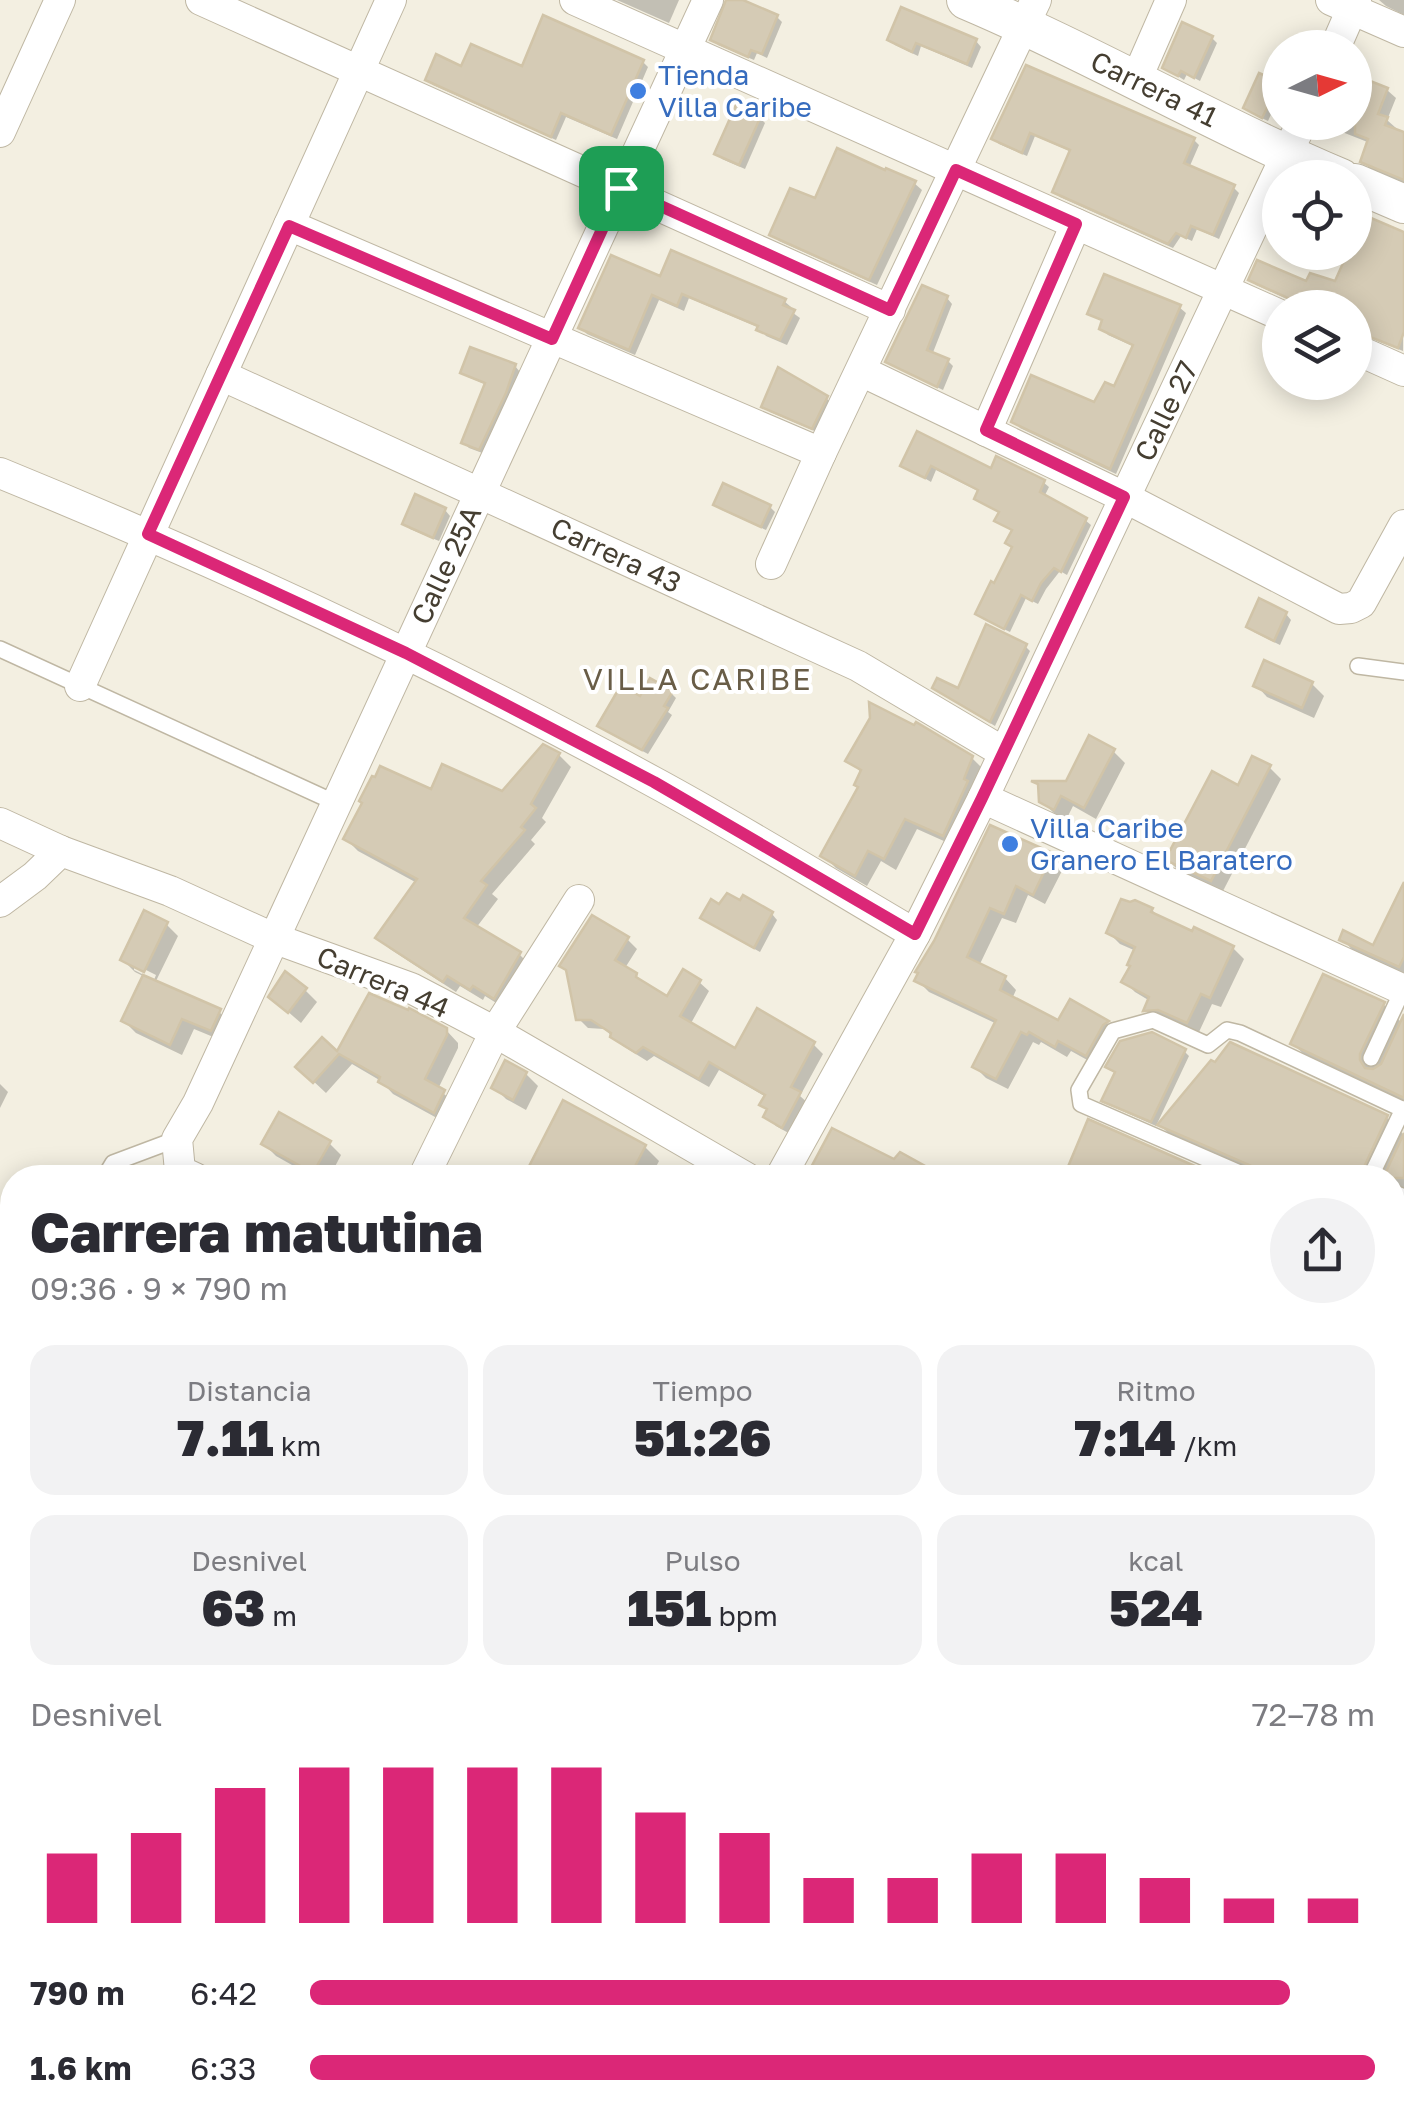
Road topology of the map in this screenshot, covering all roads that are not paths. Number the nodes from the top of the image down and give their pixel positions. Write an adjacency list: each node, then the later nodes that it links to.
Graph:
1 (60, 0): 15 (street)
2 (200, 0): 13 (street)
3 (391, 0): 13 (street)
4 (575, 0): 12 (street)
5 (708, 0): 12 (street, Calle 25A)
6 (966, 0): 9 (street, Carrera 41)
7 (1170, 0): 14 (street)
8 (1346, 3): 10 (street); 11 (street)
9 (1030, 12): 14 (street, Carrera 41); 21 (street)
10 (1339, 30)
11 (1404, 32)
12 (685, 49): 21 (street); 22 (street, Calle 25A)
13 (358, 71): 22 (street); 26 (street)
14 (1136, 80): 16 (street, Carrera 41)
15 (10, 84): 17 (street)
16 (1262, 127)
17 (0, 132)
18 (1294, 140): 27 (street, Calle 27)
19 (1295, 140): 20 (street, Carrera 41)
20 (1319, 160)
21 (956, 170): 25 (street); 29 (street)
22 (621, 188): 29 (street); 30 (street, Calle 25A)
23 (1372, 190): 24 (street)
24 (1404, 204)
25 (1076, 224): 27 (street); 35 (street)
26 (289, 226): 30 (street); 34 (street)
27 (1224, 290): 28 (street); 39 (street, Calle 27)
28 (1262, 308)
29 (890, 310): 32 (street)
30 (552, 339): 36 (street); 38 (street, Calle 25A)
31 (1372, 357): 33 (street)
32 (862, 371): 35 (street); 36 (street)
33 (1404, 371)
34 (221, 375): 38 (street, Carrera 43); 41 (street)
35 (986, 430): 39 (street)
36 (821, 453): 42 (street)
37 (0, 473): 41 (street)
38 (480, 493): 44 (street, Calle 25A); 48 (street, Carrera 43)
39 (1124, 497): 40 (street); 48 (street, Calle 27)
40 (1404, 524)
41 (148, 534): 44 (street); 47 (street)
42 (771, 564)
43 (0, 650): 47 (lane)
44 (406, 653): 50 (street, Calle 25A); 55 (street)
45 (1358, 666): 46 (lane)
46 (1404, 672)
47 (80, 686): 50 (lane)
48 (1004, 752): 49 (street, Calle 27)
49 (982, 798): 55 (street, Calle 27); 57 (street)
50 (336, 803): 56 (street, Calle 25A)
51 (0, 823): 52 (street, Carrera 44)
52 (61, 851): 54 (street); 56 (street, Carrera 44)
53 (579, 900): 58 (street)
54 (0, 902)
55 (915, 934): 66 (street, Calle 27)
56 (274, 938): 58 (street, Carrera 44); 61 (street, Calle 25A)
57 (1404, 990): 59 (lane)
58 (495, 1032): 64 (street); 65 (street, Carrera 44)
59 (1371, 1058)
60 (1403, 1109): 67 (lane); 68 (lane)
61 (177, 1139): 62 (lane); 63 (street)
62 (112, 1165)
63 (179, 1165)
64 (430, 1165)
65 (725, 1165)
66 (787, 1165)
67 (1221, 1165)
68 (1376, 1165)

